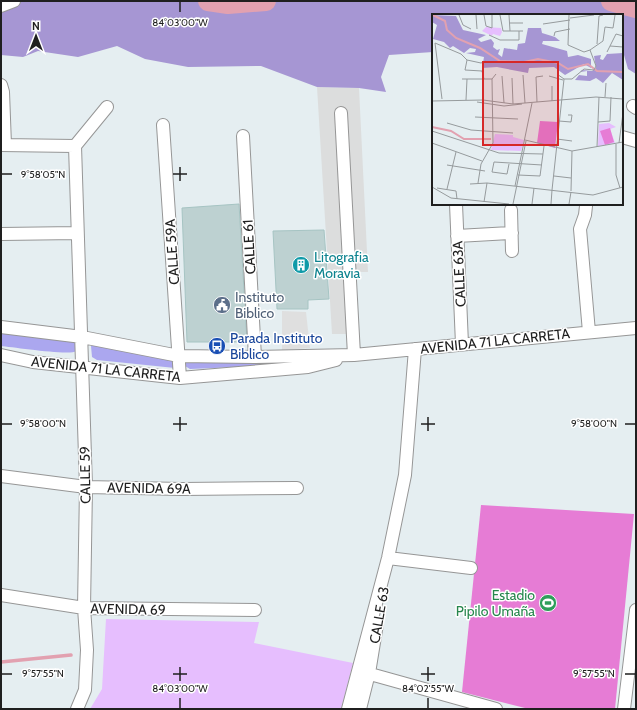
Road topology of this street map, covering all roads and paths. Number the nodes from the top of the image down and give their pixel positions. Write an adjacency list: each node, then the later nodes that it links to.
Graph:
1 (14, 1): 2 (street)
2 (1, 6)
3 (1, 85): 10 (street)
4 (107, 107): 11 (street)
5 (341, 113): 27 (street)
6 (164, 125): 28 (street, CALLE 59A)
7 (243, 136): 29 (street, CALLE 61)
8 (623, 137): 9 (street)
9 (636, 141)
10 (3, 145): 11 (street)
11 (75, 146): 15 (street, CALLE 59)
12 (456, 205): 18 (street, CALLE 63A)
13 (586, 206): 22 (street)
14 (511, 210): 16 (street)
15 (77, 233): 17 (street); 23 (street, CALLE 59)
16 (512, 233): 18 (street); 19 (street)
17 (1, 234)
18 (457, 236): 24 (street, CALLE 63A)
19 (512, 251)
20 (1, 326): 23 (street, AVENIDA 71 LA CARRETA)
21 (636, 328): 22 (street, AVENIDA 71 LA CARRETA)
22 (589, 332): 24 (street, AVENIDA 71 LA CARRETA)
23 (82, 337): 28 (street, AVENIDA 71 LA CARRETA); 30 (street, CALLE 59)
24 (462, 344): 25 (street, AVENIDA 71 LA CARRETA)
25 (415, 349): 27 (street, AVENIDA 71 LA CARRETA); 35 (street, CALLE 63)
26 (1, 355): 30 (street, AVENIDA 71 LA CARRETA)
27 (354, 355): 29 (street, AVENIDA 71 LA CARRETA); 31 (street, AVENIDA 71 LA CARRETA)
28 (179, 356): 29 (street, AVENIDA 71 LA CARRETA); 31 (street, CALLE 59A)
29 (255, 357)
30 (82, 368): 31 (street, AVENIDA 71 LA CARRETA); 33 (street, CALLE 59)
31 (180, 378)
32 (1, 476): 33 (street, AVENIDA 69A)
33 (86, 487): 34 (street, AVENIDA 69A); 38 (street, CALLE 59)
34 (297, 488)
35 (388, 558): 36 (street); 42 (street, CALLE 63)
36 (471, 568)
37 (1, 595): 38 (street, AVENIDA 69)
38 (84, 608): 39 (street, AVENIDA 69); 43 (street, CALLE 59)
39 (255, 610)
40 (636, 610): 41 (street)
41 (633, 662): 47 (street)
42 (363, 672): 44 (street); 45 (street); 46 (street)
43 (78, 709)
44 (348, 709)
45 (360, 709)
46 (496, 709)
47 (624, 709)

